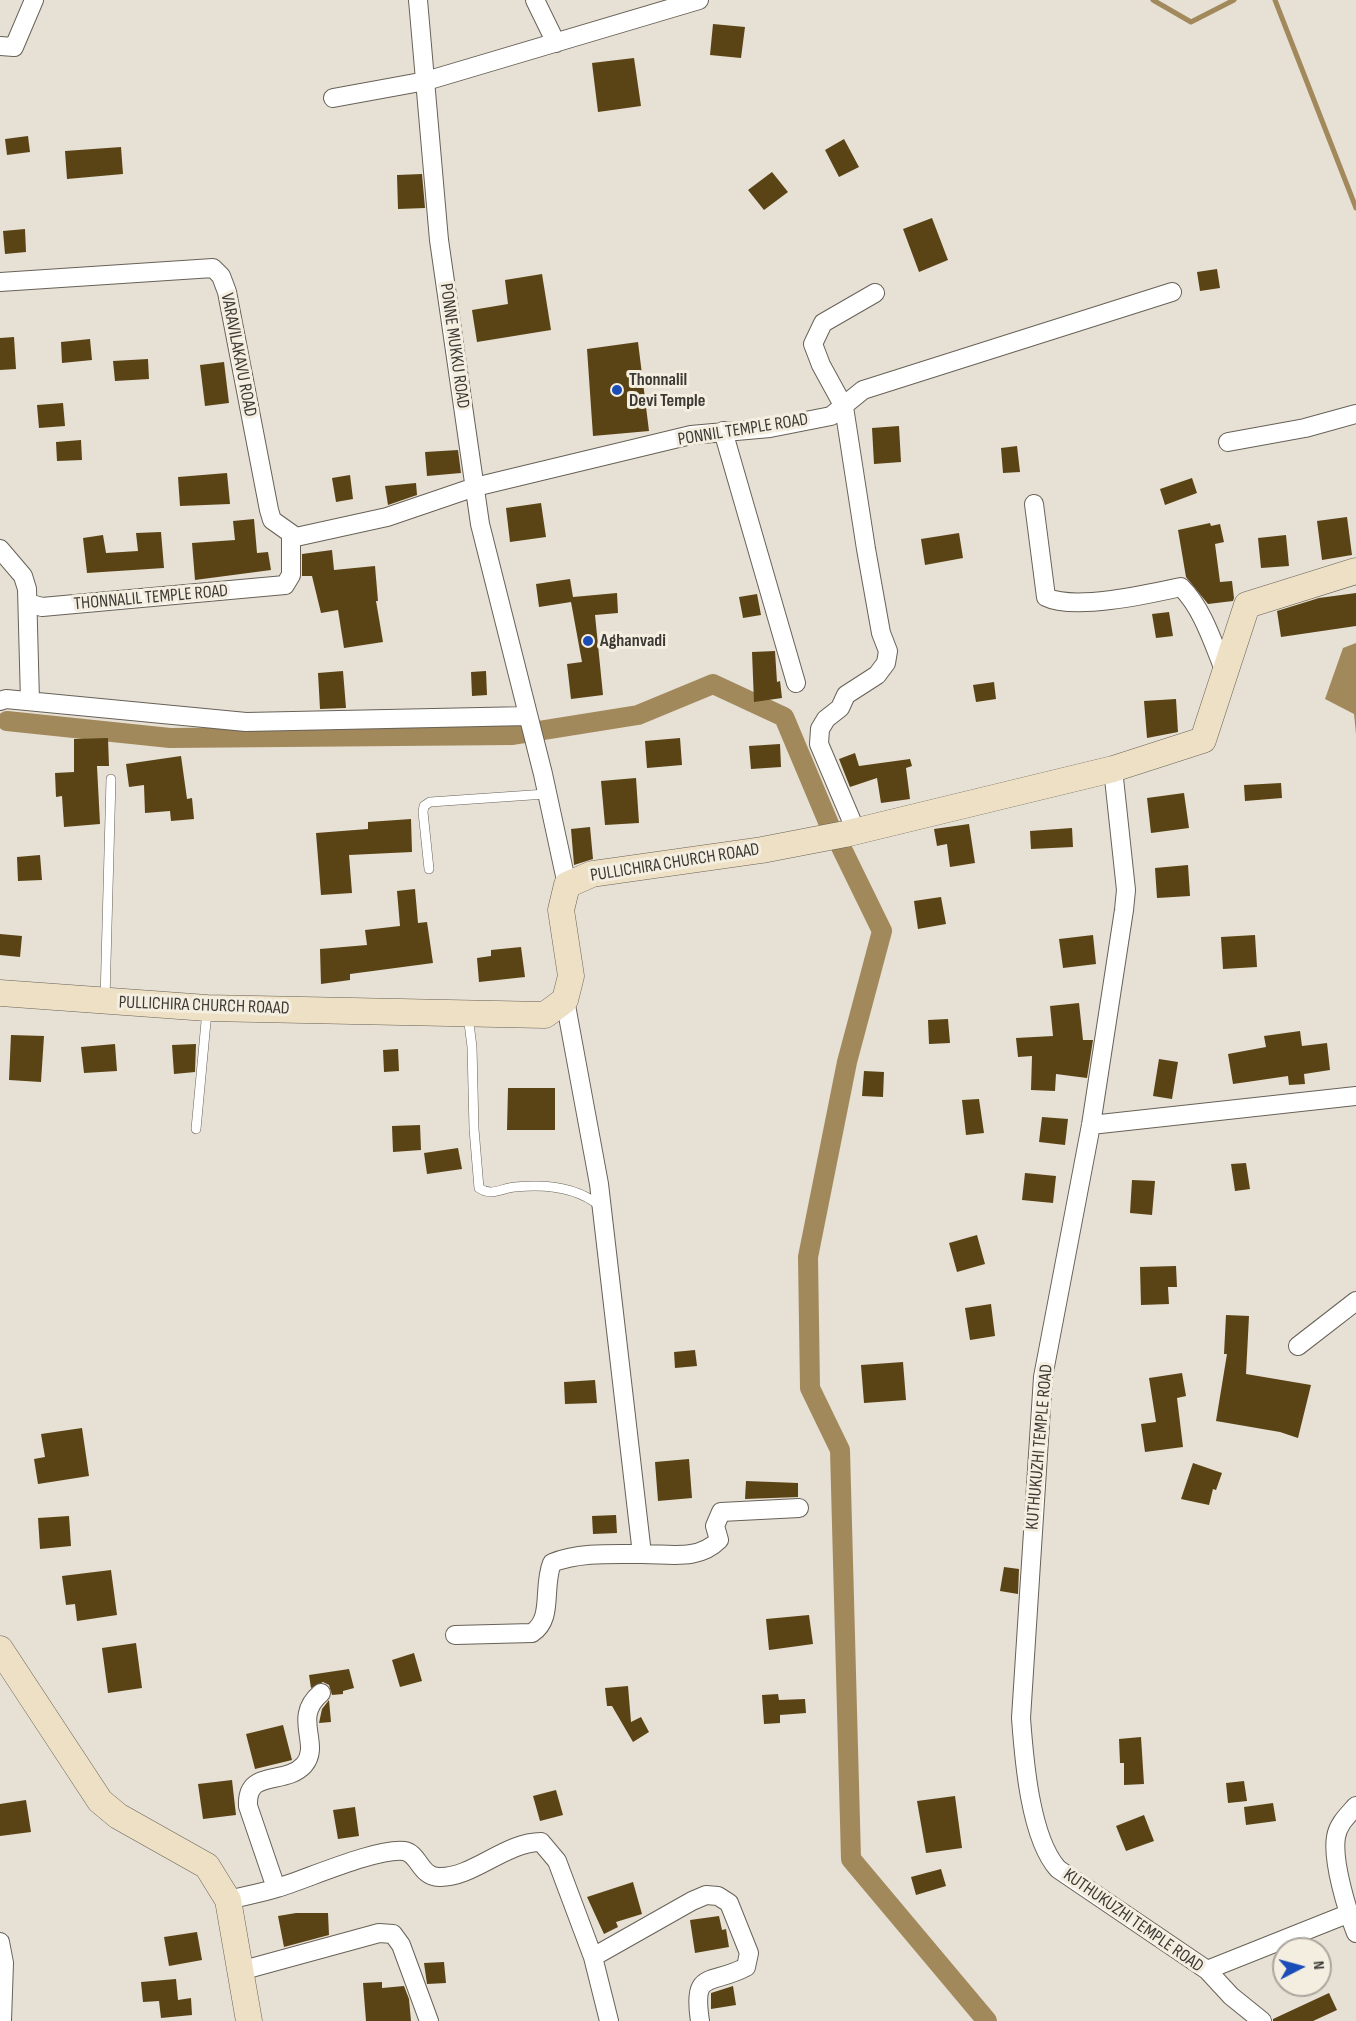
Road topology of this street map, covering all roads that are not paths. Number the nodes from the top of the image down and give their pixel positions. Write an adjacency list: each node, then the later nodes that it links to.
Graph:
1 (33, 0): 6 (street)
2 (418, 0): 7 (street, PONNE MUKKU ROAD)
3 (535, 0): 5 (street)
4 (699, 0): 5 (street)
5 (556, 43): 7 (street)
6 (0, 46)
7 (426, 81): 8 (street); 16 (street, PONNE MUKKU ROAD)
8 (333, 98)
9 (0, 282): 18 (street, VARAVILAKAVU ROAD)
10 (1172, 292): 12 (street, PONNIL TEMPLE ROAD)
11 (875, 293): 12 (street)
12 (844, 407): 14 (street, PONNIL TEMPLE ROAD); 30 (street)
13 (1356, 414): 15 (street)
14 (723, 431): 16 (street, PONNIL TEMPLE ROAD); 23 (street)
15 (1228, 442)
16 (475, 487): 18 (street); 26 (street, PONNE MUKKU ROAD)
17 (1034, 504): 22 (street)
18 (294, 535): 21 (street, THONNALIL TEMPLE ROAD)
19 (0, 549): 21 (street)
20 (1356, 571): 22 (main road, PULLICHIRA CHURCH ROAAD)
21 (28, 603): 25 (street)
22 (1225, 672): 27 (main road, PULLICHIRA CHURCH ROAAD)
23 (796, 683)
24 (0, 701): 25 (street)
25 (30, 701): 26 (street)
26 (528, 716): 29 (street, PONNE MUKKU ROAD)
27 (1113, 769): 30 (main road, PULLICHIRA CHURCH ROAAD); 39 (street, KUTHUKUZHI TEMPLE ROAD)
28 (111, 779): 35 (lane)
29 (546, 794): 31 (lane); 32 (street, PONNE MUKKU ROAD)
30 (856, 831): 32 (main road, PULLICHIRA CHURCH ROAAD)
31 (429, 869)
32 (567, 885): 34 (main road, PULLICHIRA CHURCH ROAAD)
33 (0, 993): 35 (main road, PULLICHIRA CHURCH ROAAD)
34 (565, 1000): 37 (main road, PULLICHIRA CHURCH ROAAD); 41 (street)
35 (105, 1002): 36 (main road, PULLICHIRA CHURCH ROAAD)
36 (207, 1008): 37 (main road, PULLICHIRA CHURCH ROAAD); 40 (lane)
37 (468, 1013): 41 (lane)
38 (1356, 1096): 39 (street)
39 (1090, 1125): 56 (street, KUTHUKUZHI TEMPLE ROAD)
40 (196, 1129)
41 (602, 1208): 45 (street)
42 (1356, 1301): 43 (street)
43 (1298, 1346)
44 (799, 1508): 45 (street)
45 (642, 1554): 46 (street)
46 (455, 1635)
47 (0, 1649): 51 (main road)
48 (321, 1693): 50 (street)
49 (1356, 1806): 52 (street)
50 (276, 1888): 51 (street); 55 (street)
51 (228, 1900): 57 (main road)
52 (1350, 1913): 53 (street); 56 (street)
53 (1356, 1934)
54 (0, 1942): 58 (street)
55 (593, 1958): 61 (street); 62 (street)
56 (1207, 1970): 63 (street, KUTHUKUZHI TEMPLE ROAD)
57 (240, 1971): 59 (main road); 60 (street)
58 (2, 2021)
59 (249, 2021)
60 (429, 2021)
61 (609, 2021)
62 (700, 2021)
63 (1262, 2021)

